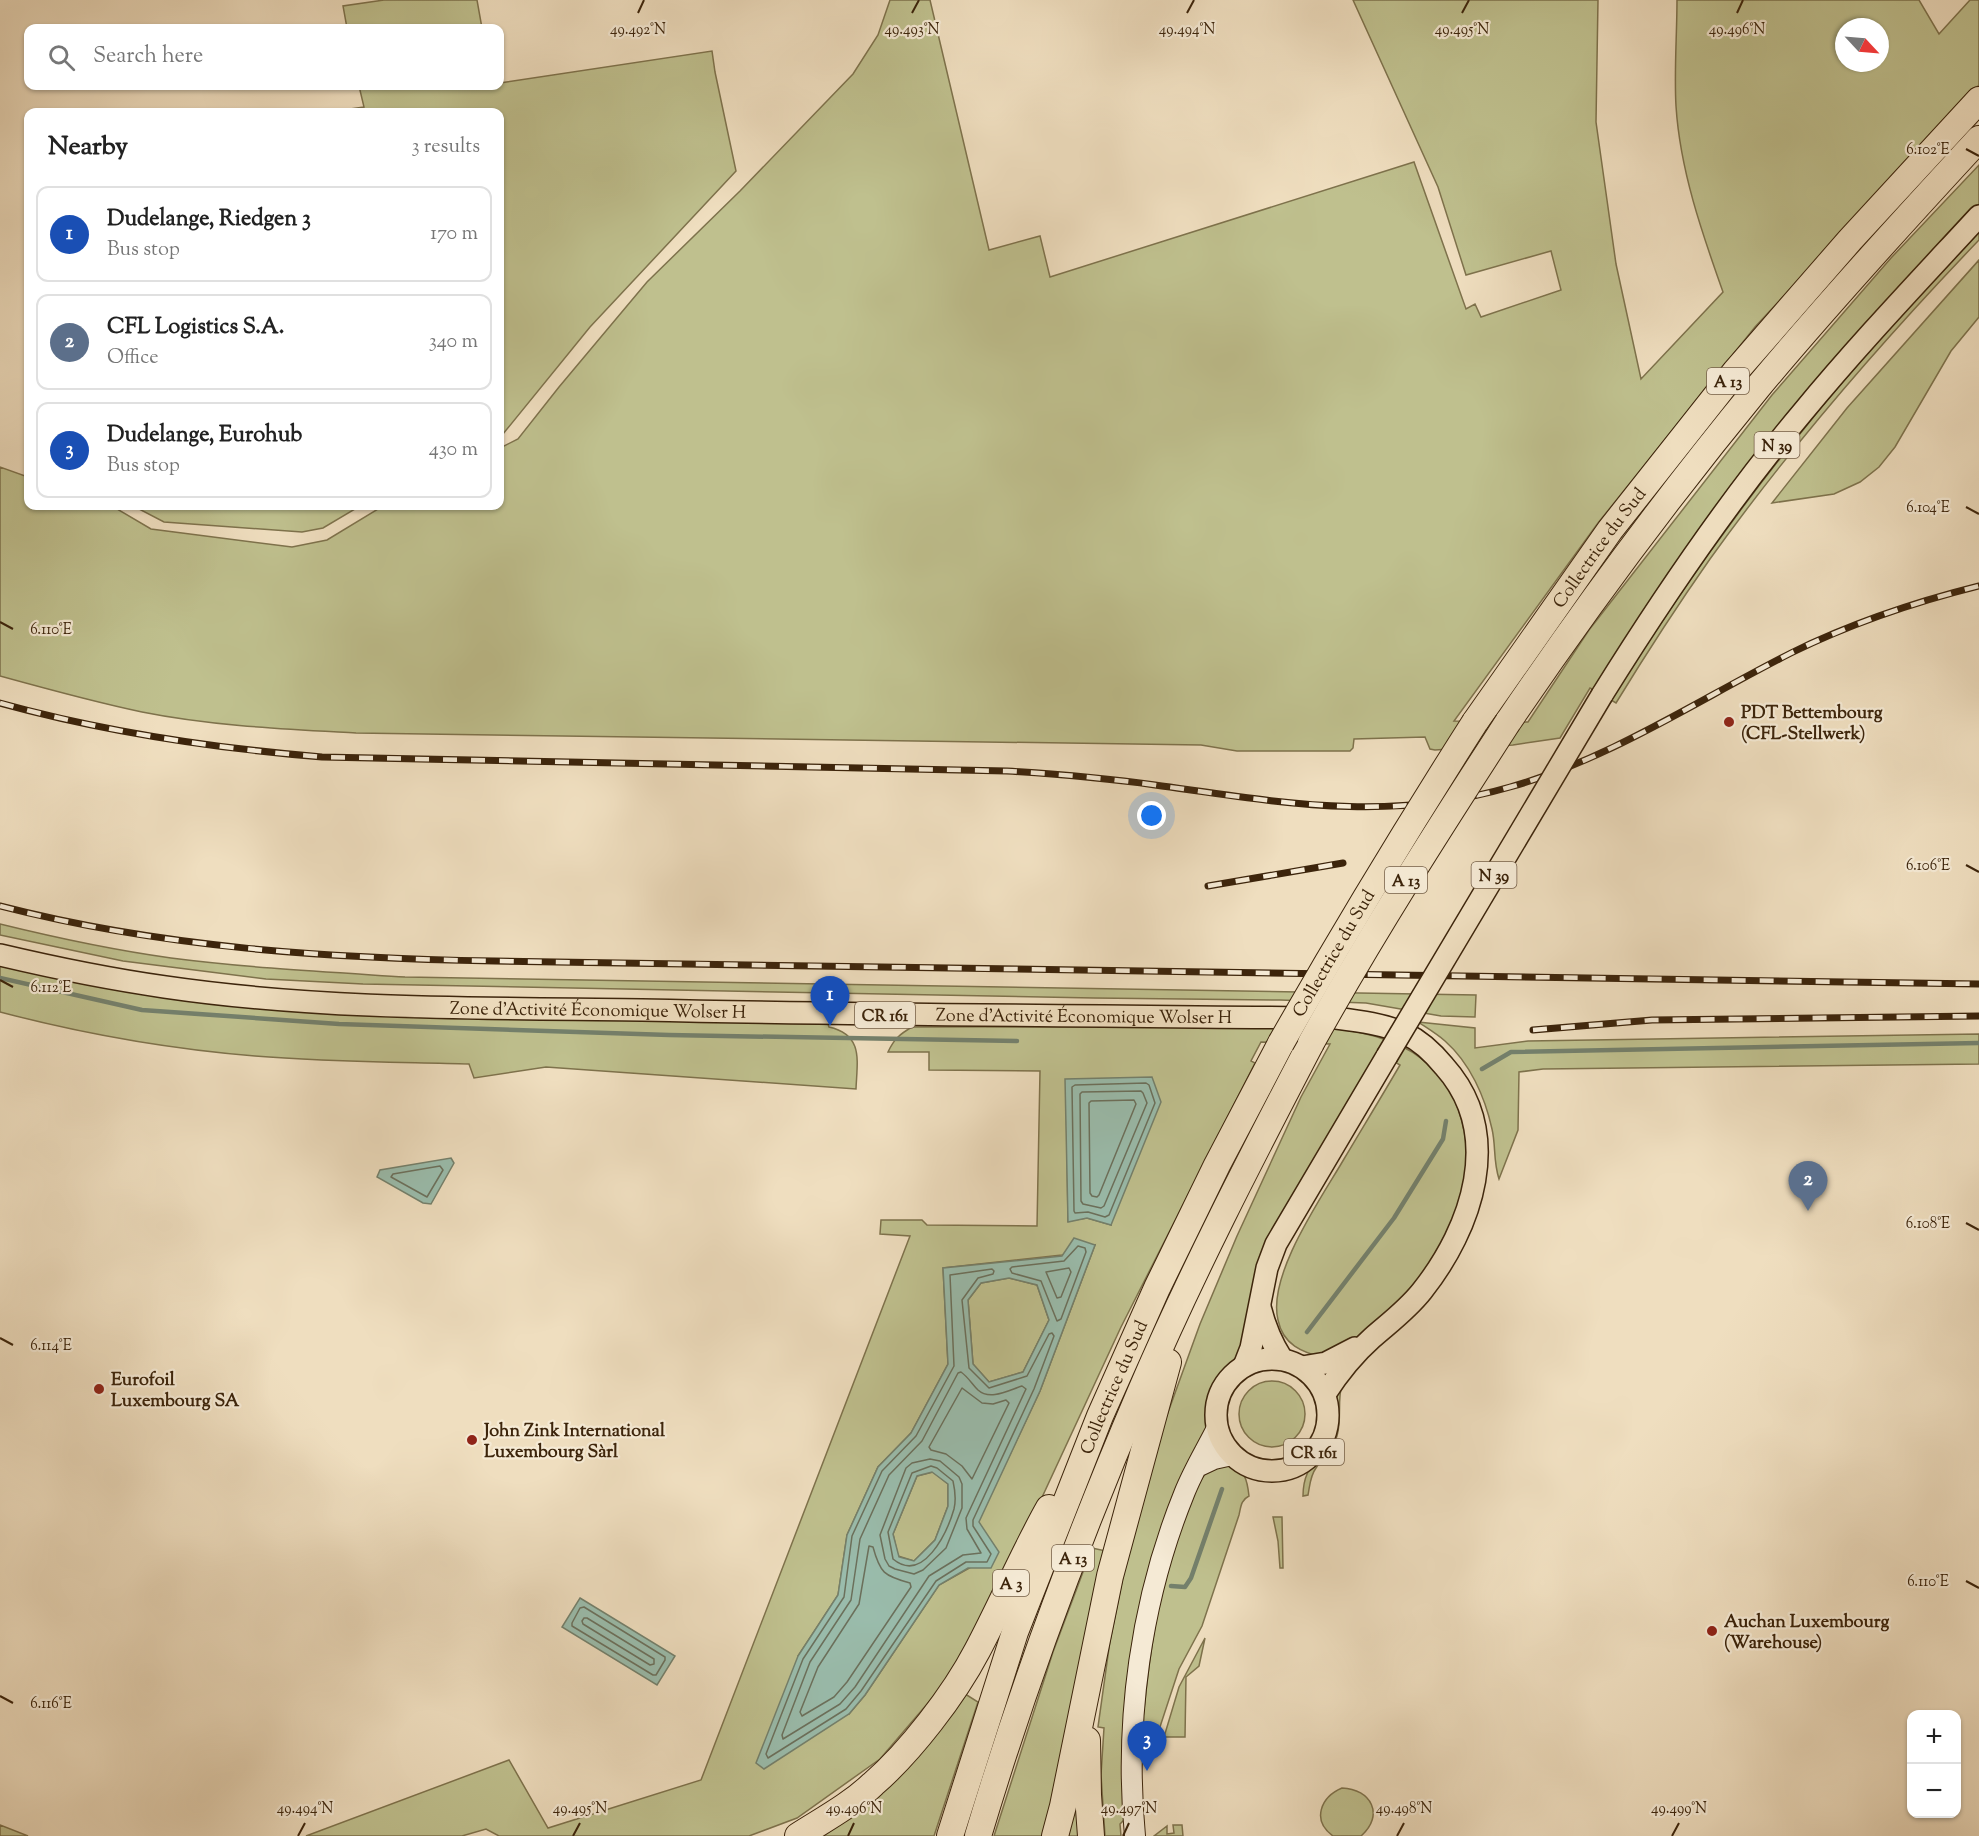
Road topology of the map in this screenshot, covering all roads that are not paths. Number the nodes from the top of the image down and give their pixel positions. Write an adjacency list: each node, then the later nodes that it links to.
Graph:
1 (1979, 100): 12 (highway, Collectrice du Sud / A 13, bridge)
2 (1979, 139): 5 (highway, Collectrice du Sud / A 13, bridge)
3 (1979, 216): 6 (main road, N 39, bridge)
4 (0, 955): 7 (main road, Zone d'Activité Économique Wolser H / CR 161)
5 (1189, 1287): 16 (highway); 19 (highway, Collectrice du Sud / A 13)
6 (1260, 1304): 8 (main road, N 39); 9 (main road, N 39)
7 (1371, 1339): 10 (main road, Zone d'Activité Économique Wolser H / CR 161); 11 (main road, Zone d'Activité Économique Wolser H / CR 161)
8 (1282, 1359): 9 (main road); 10 (main road)
9 (1244, 1365): 13 (main road)
10 (1302, 1367): 11 (main road)
11 (1325, 1394): 14 (main road, CR 161)
12 (1100, 1416): 17 (highway, A 3); 18 (highway, Collectrice du Sud / A 13)
13 (1217, 1428): 14 (main road); 15 (main road)
14 (1232, 1455): 15 (main road)
15 (1197, 1467): 22 (main road)
16 (1090, 1668): 20 (highway); 21 (highway)
17 (798, 1836)
18 (950, 1836)
19 (978, 1836)
20 (1055, 1836)
21 (1091, 1836)
22 (1135, 1836)

